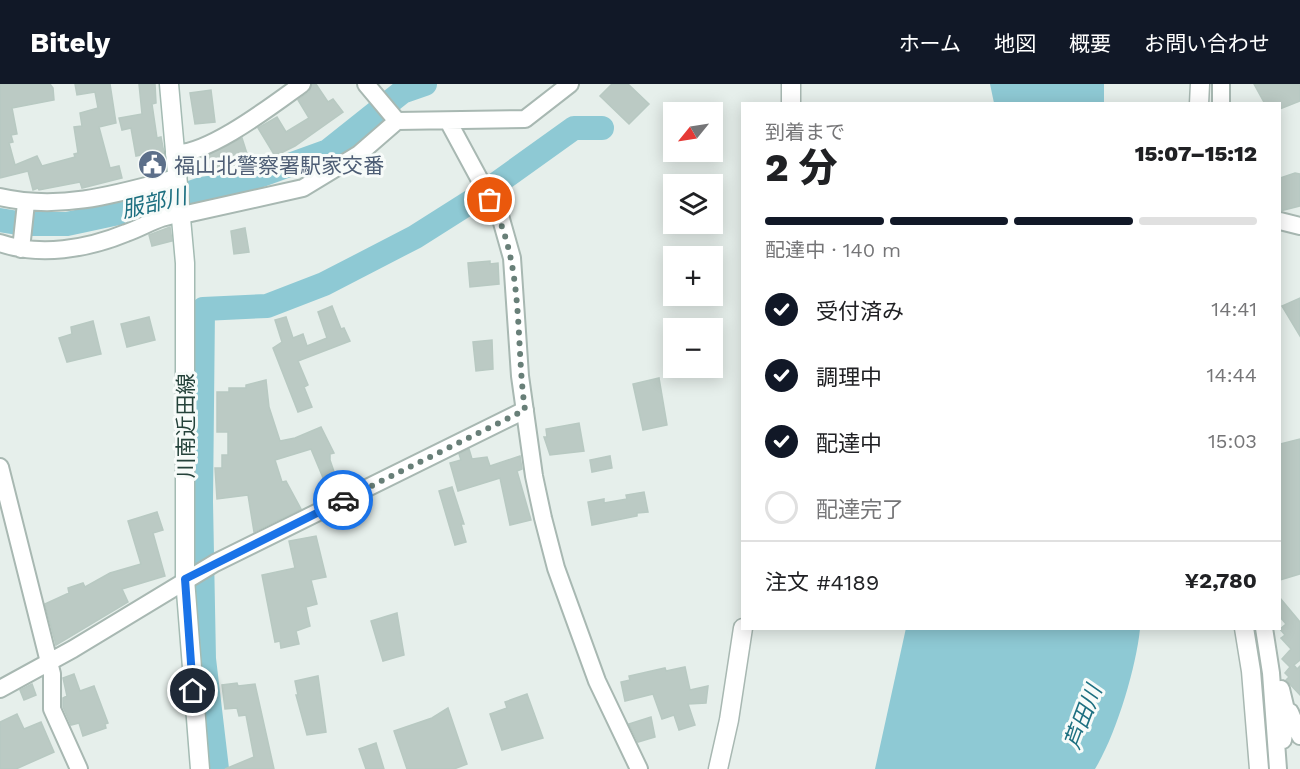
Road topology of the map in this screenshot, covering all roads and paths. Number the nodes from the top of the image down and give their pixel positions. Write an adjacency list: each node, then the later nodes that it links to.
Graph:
1 (169, 84): 15 (main road, 川南近田線)
2 (302, 84): 15 (street)
3 (570, 84): 14 (street)
4 (791, 84): 9 (main road)
5 (1200, 84): 10 (main road)
6 (1207, 84): 11 (street)
7 (1221, 84): 12 (street)
8 (369, 86): 13 (street)
9 (791, 102)
10 (1199, 102)
11 (1208, 102)
12 (1221, 102)
13 (396, 119): 14 (street); 19 (street)
14 (448, 121): 23 (street)
15 (174, 153): 16 (main road, 川南近田線)
16 (176, 180): 18 (street); 19 (main road, 川南近田線)
17 (0, 197): 18 (street)
18 (25, 205): 22 (street)
19 (181, 211): 22 (street); 26 (main road, 川南近田線)
20 (1281, 221): 21 (street)
21 (1300, 226)
22 (11, 246)
23 (525, 410): 26 (street); 38 (street)
24 (0, 467): 25 (street)
25 (4, 500): 30 (street)
26 (185, 579): 30 (street); 37 (main road, 川南近田線)
27 (743, 630): 39 (main road)
28 (1244, 630): 40 (main road)
29 (1264, 630): 31 (street)
30 (49, 663): 32 (street); 36 (street)
31 (1271, 673): 33 (street); 35 (street)
32 (0, 689)
33 (1292, 709): 34 (street); 35 (street)
34 (1300, 736)
35 (1278, 763)
36 (79, 769)
37 (200, 769)
38 (639, 769)
39 (718, 769)
40 (1259, 769)

